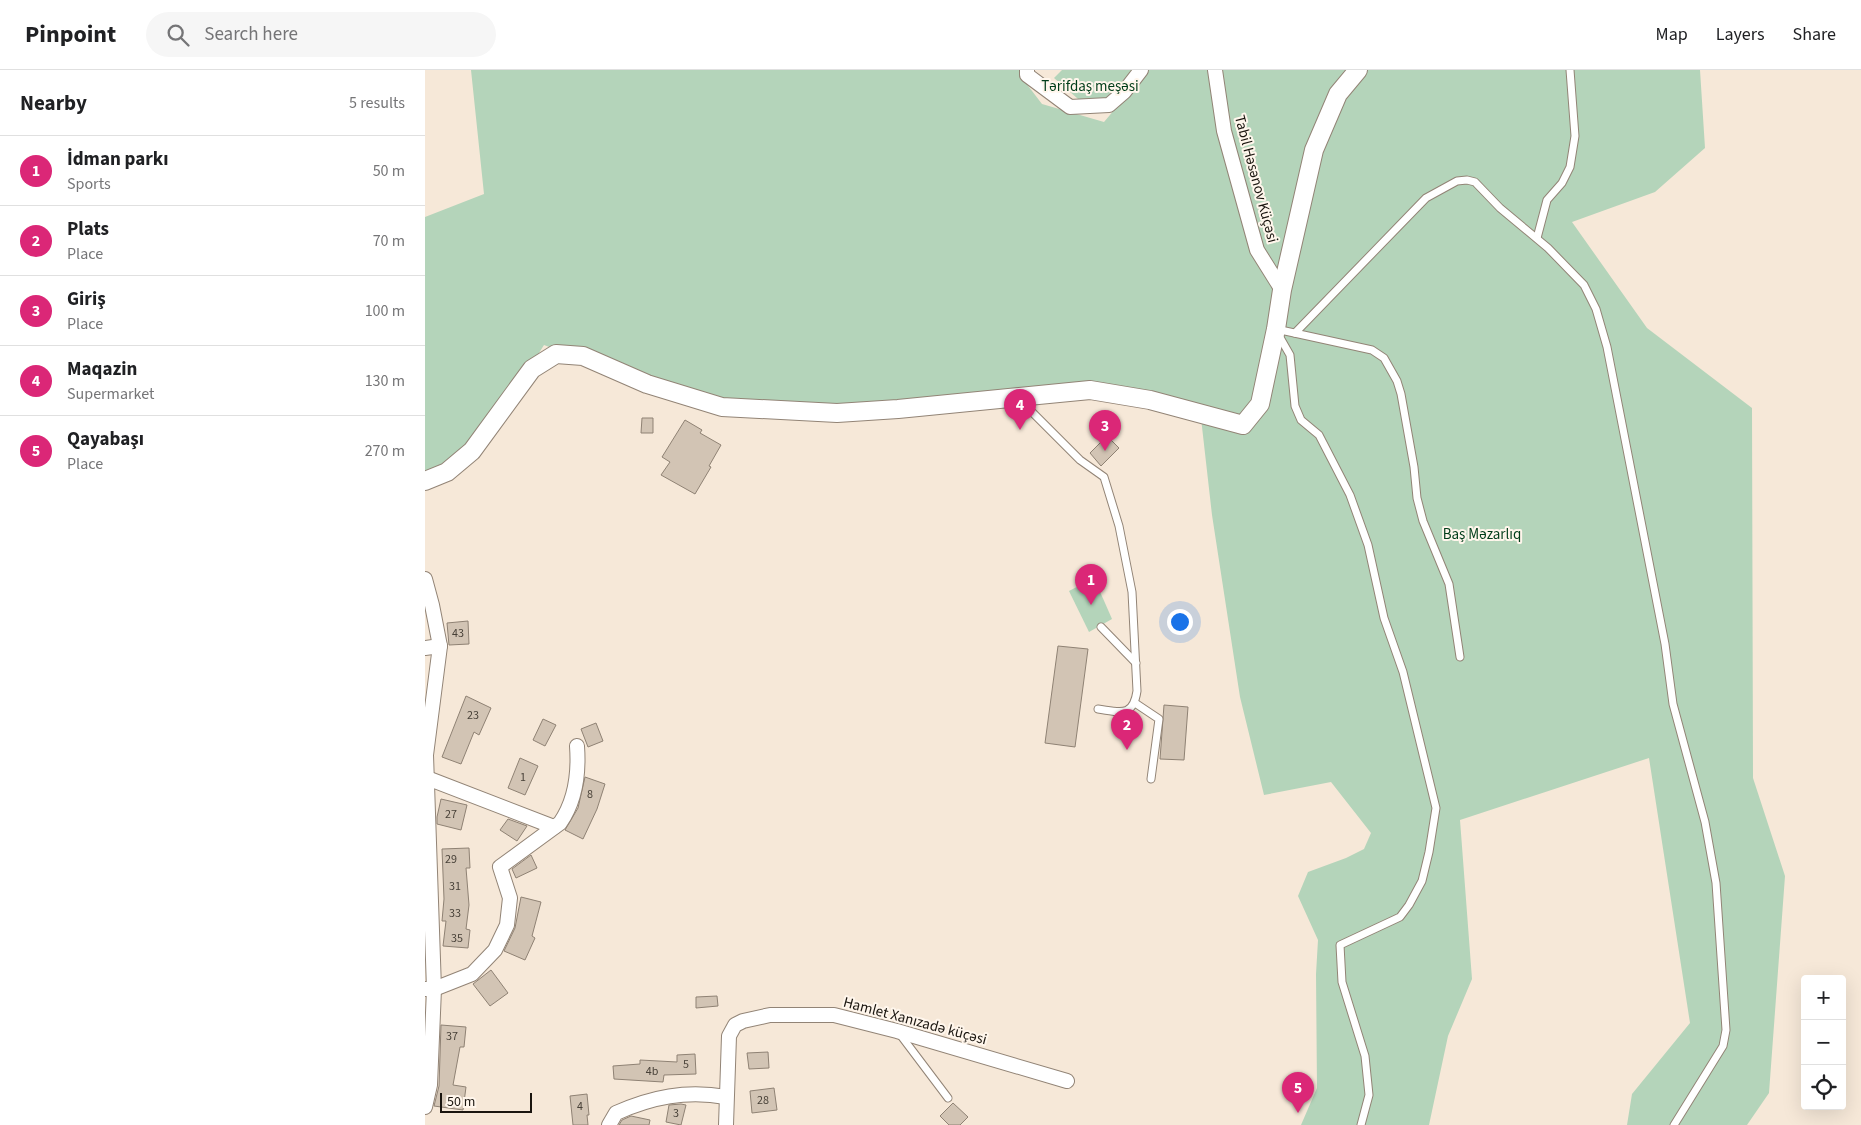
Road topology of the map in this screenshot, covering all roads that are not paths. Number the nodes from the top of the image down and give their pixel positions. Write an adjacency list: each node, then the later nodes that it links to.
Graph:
1 (1027, 70): 2 (street)
2 (1141, 70)
3 (1215, 70): 7 (street, Tabil Həsənov Küçəsi)
4 (1357, 70): 7 (street)
5 (1570, 70): 6 (lane)
6 (1537, 238): 9 (lane); 35 (lane)
7 (1282, 290): 8 (street)
8 (1276, 329): 9 (lane); 10 (street); 34 (lane)
9 (1295, 333): 16 (lane)
10 (1018, 398): 11 (street); 17 (lane)
11 (425, 481)
12 (425, 579): 14 (street)
13 (1101, 627): 17 (lane)
14 (440, 646): 15 (street); 21 (street)
15 (425, 648)
16 (1460, 657)
17 (1136, 663): 18 (lane)
18 (1135, 703): 19 (lane); 23 (lane)
19 (1098, 709)
20 (577, 746): 24 (street)
21 (426, 755): 22 (street)
22 (427, 778): 24 (street); 25 (street)
23 (1151, 779)
24 (554, 827): 26 (street)
25 (428, 872): 26 (street)
26 (429, 989): 31 (street)
27 (897, 1031): 28 (street, Hamlet Xanızadə küçəsi); 29 (street, Hamlet Xanızadə küçəsi); 30 (lane)
28 (1067, 1081)
29 (726, 1097): 32 (street); 33 (street, Hamlet Xanızadə küçəsi)
30 (948, 1098)
31 (425, 1106)
32 (609, 1125)
33 (726, 1125)
34 (1361, 1125)
35 (1674, 1125)

